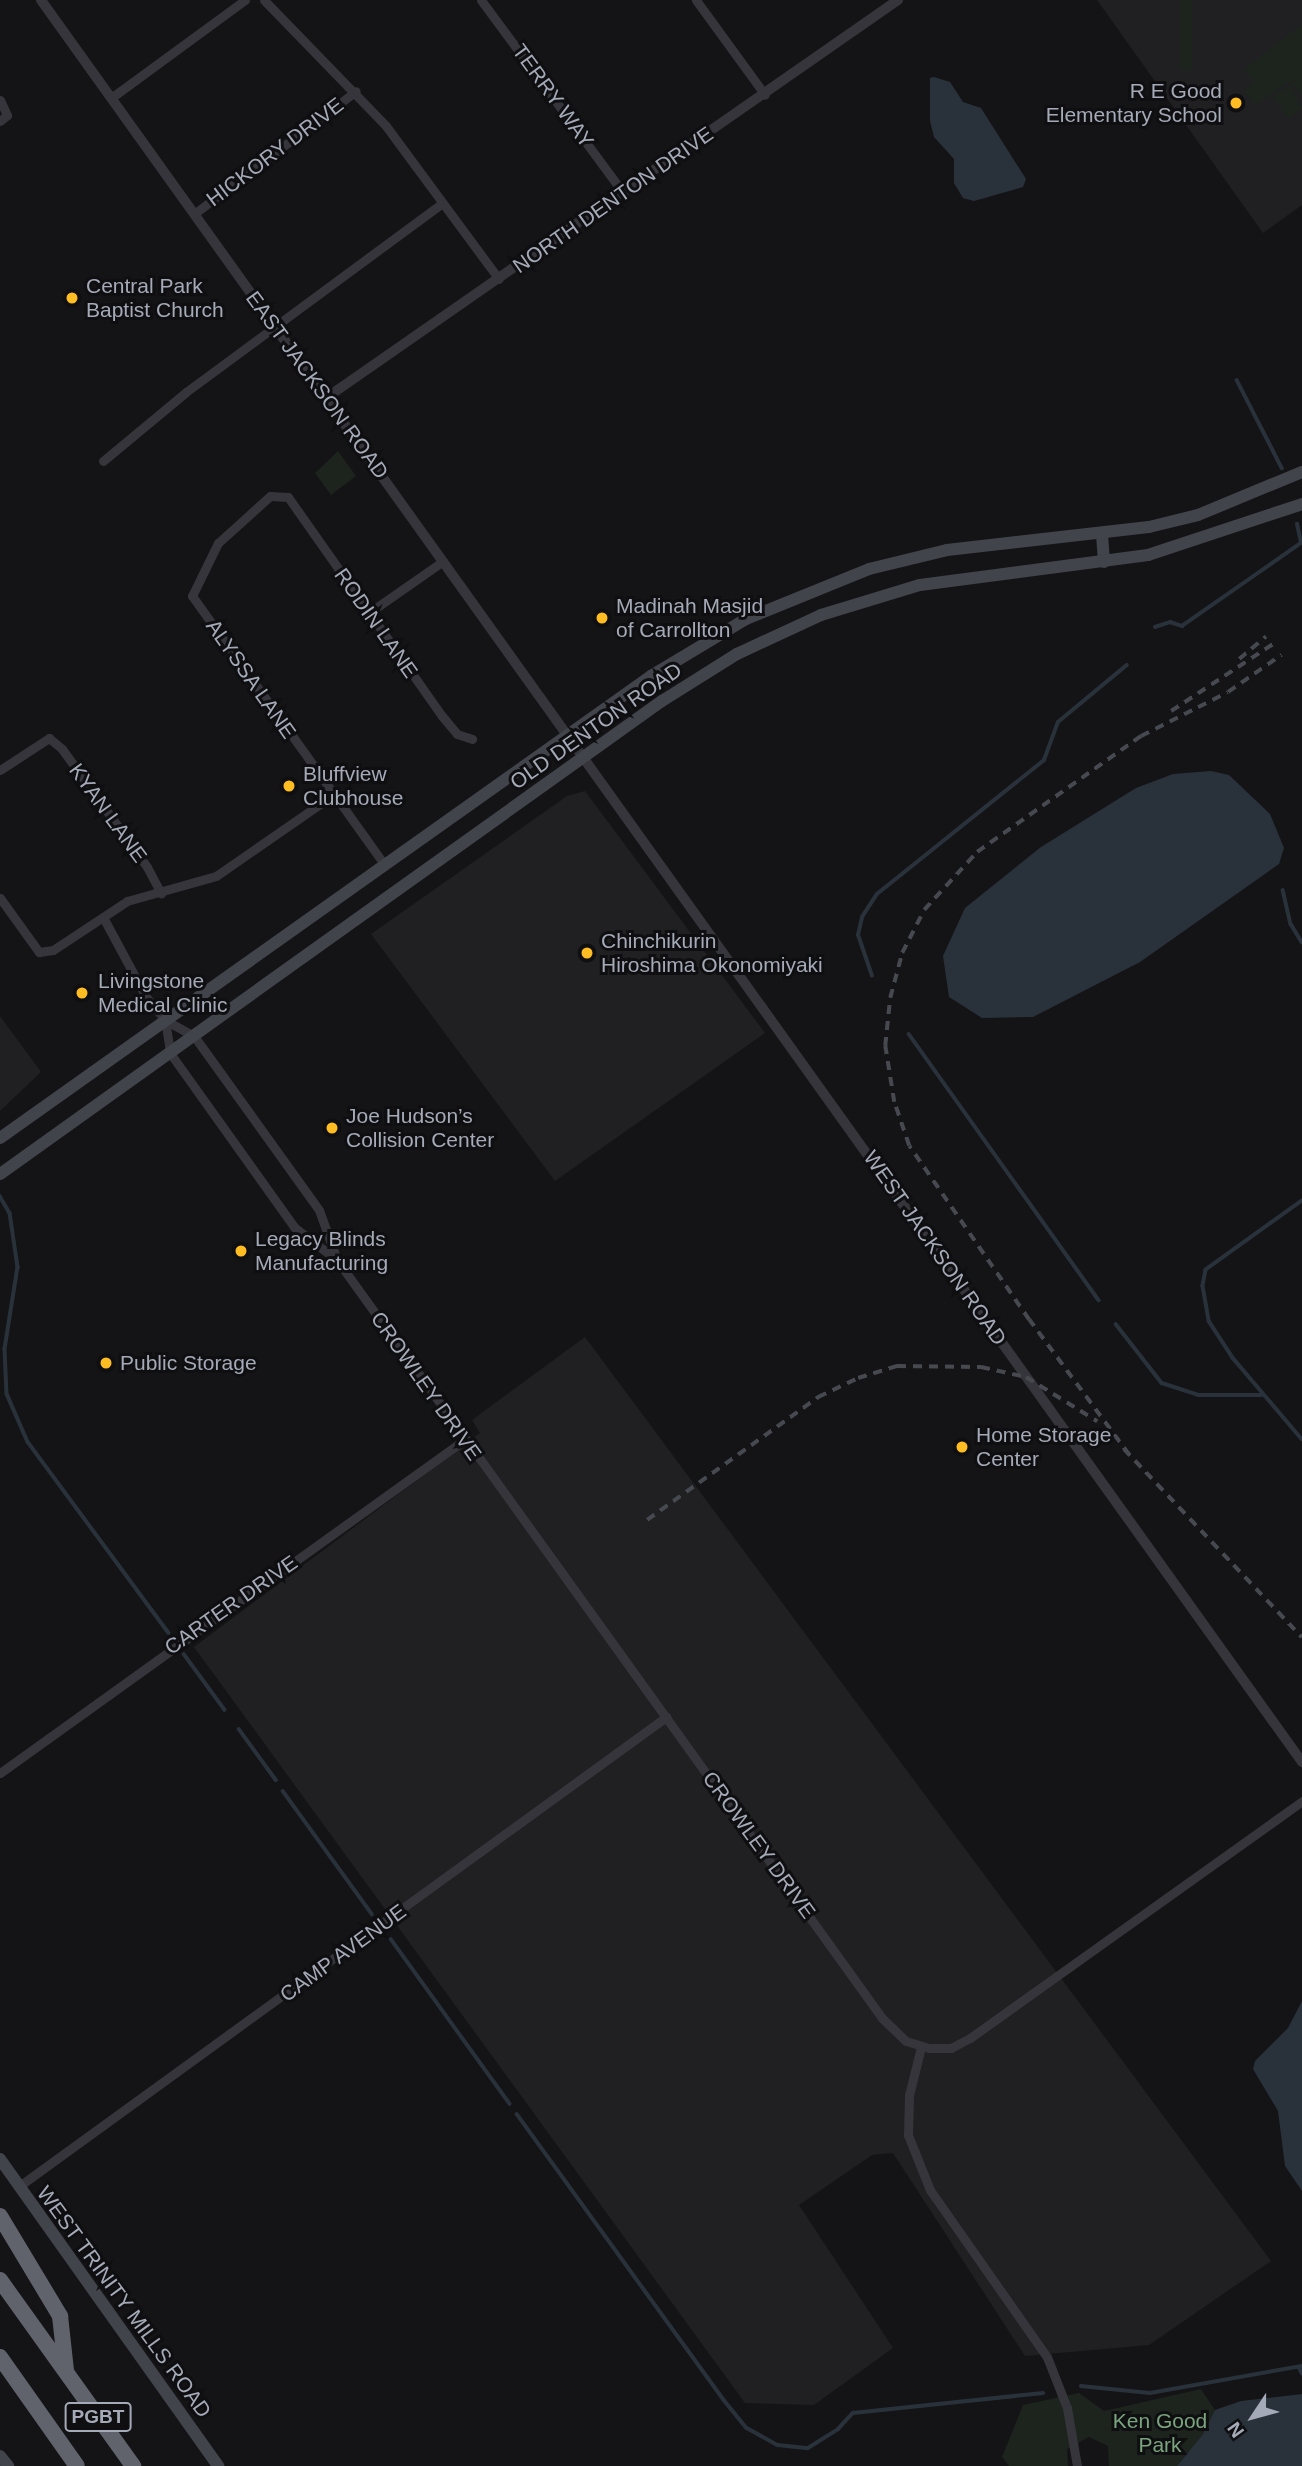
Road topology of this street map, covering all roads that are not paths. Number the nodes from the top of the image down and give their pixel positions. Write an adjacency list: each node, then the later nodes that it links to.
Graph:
1 (41, 0): 9 (street, EAST JACKSON ROAD)
2 (245, 0): 9 (street)
3 (264, 0): 7 (street)
4 (481, 0): 12 (street, TERRY WAY)
5 (696, 0): 8 (street)
6 (898, 0): 8 (street, NORTH DENTON DRIVE)
7 (356, 91): 13 (street); 14 (street, HICKORY DRIVE)
8 (765, 95): 12 (street, NORTH DENTON DRIVE)
9 (111, 98): 14 (street, EAST JACKSON ROAD)
10 (0, 100): 11 (street)
11 (3, 118)
12 (624, 194): 15 (street, NORTH DENTON DRIVE)
13 (442, 203): 15 (street); 16 (street)
14 (194, 214): 16 (street, EAST JACKSON ROAD)
15 (499, 279): 17 (street, NORTH DENTON DRIVE)
16 (277, 329): 17 (street, EAST JACKSON ROAD); 18 (street)
17 (326, 398): 22 (street, EAST JACKSON ROAD)
18 (103, 461)
19 (1302, 472): 21 (main road, OLD DENTON ROAD)
20 (1302, 504): 23 (main road, OLD DENTON ROAD)
21 (1102, 534): 23 (main road); 26 (main road, OLD DENTON ROAD)
22 (443, 561): 25 (street); 26 (street, EAST JACKSON ROAD)
23 (1104, 562): 28 (main road, OLD DENTON ROAD)
24 (192, 596): 25 (street, RODIN LANE); 30 (street, ALYSSA LANE)
25 (370, 611): 27 (street, RODIN LANE)
26 (568, 735): 28 (street, WEST JACKSON ROAD); 31 (main road, OLD DENTON ROAD)
27 (472, 739)
28 (584, 757): 36 (main road, OLD DENTON ROAD); 43 (street, WEST JACKSON ROAD)
29 (0, 770): 32 (street, KYAN LANE)
30 (333, 795): 31 (street, ALYSSA LANE); 32 (street)
31 (384, 864): 35 (main road, OLD DENTON ROAD)
32 (160, 893): 34 (street)
33 (0, 898): 34 (street)
34 (104, 919): 35 (street)
35 (165, 1020): 36 (street, CROWLEY DRIVE); 37 (street, CROWLEY DRIVE); 38 (main road, OLD DENTON ROAD)
36 (194, 1036): 37 (main road, OLD DENTON ROAD); 40 (street, CROWLEY DRIVE)
37 (170, 1053): 39 (main road, OLD DENTON ROAD); 40 (street, CROWLEY DRIVE)
38 (0, 1138)
39 (0, 1174)
40 (337, 1260): 41 (street, CROWLEY DRIVE)
41 (464, 1440): 42 (street, CROWLEY DRIVE); 44 (street, CARTER DRIVE)
42 (666, 1717): 46 (street, CROWLEY DRIVE); 48 (street, CAMP AVENUE)
43 (1302, 1762)
44 (0, 1773)
45 (1302, 1801): 46 (street)
46 (921, 2047): 60 (street)
47 (0, 2159): 48 (main road, WEST TRINITY MILLS ROAD)
48 (18, 2187): 59 (main road, WEST TRINITY MILLS ROAD)
49 (0, 2216): 53 (highway)
50 (0, 2280): 53 (highway, PGBT)
51 (0, 2357): 54 (highway, PGBT)
52 (0, 2371): 54 (highway)
53 (66, 2372): 58 (highway, PGBT)
54 (18, 2381): 57 (highway, PGBT)
55 (0, 2456): 56 (main road)
56 (8, 2466)
57 (77, 2466)
58 (133, 2466)
59 (218, 2466)
60 (1077, 2466)

